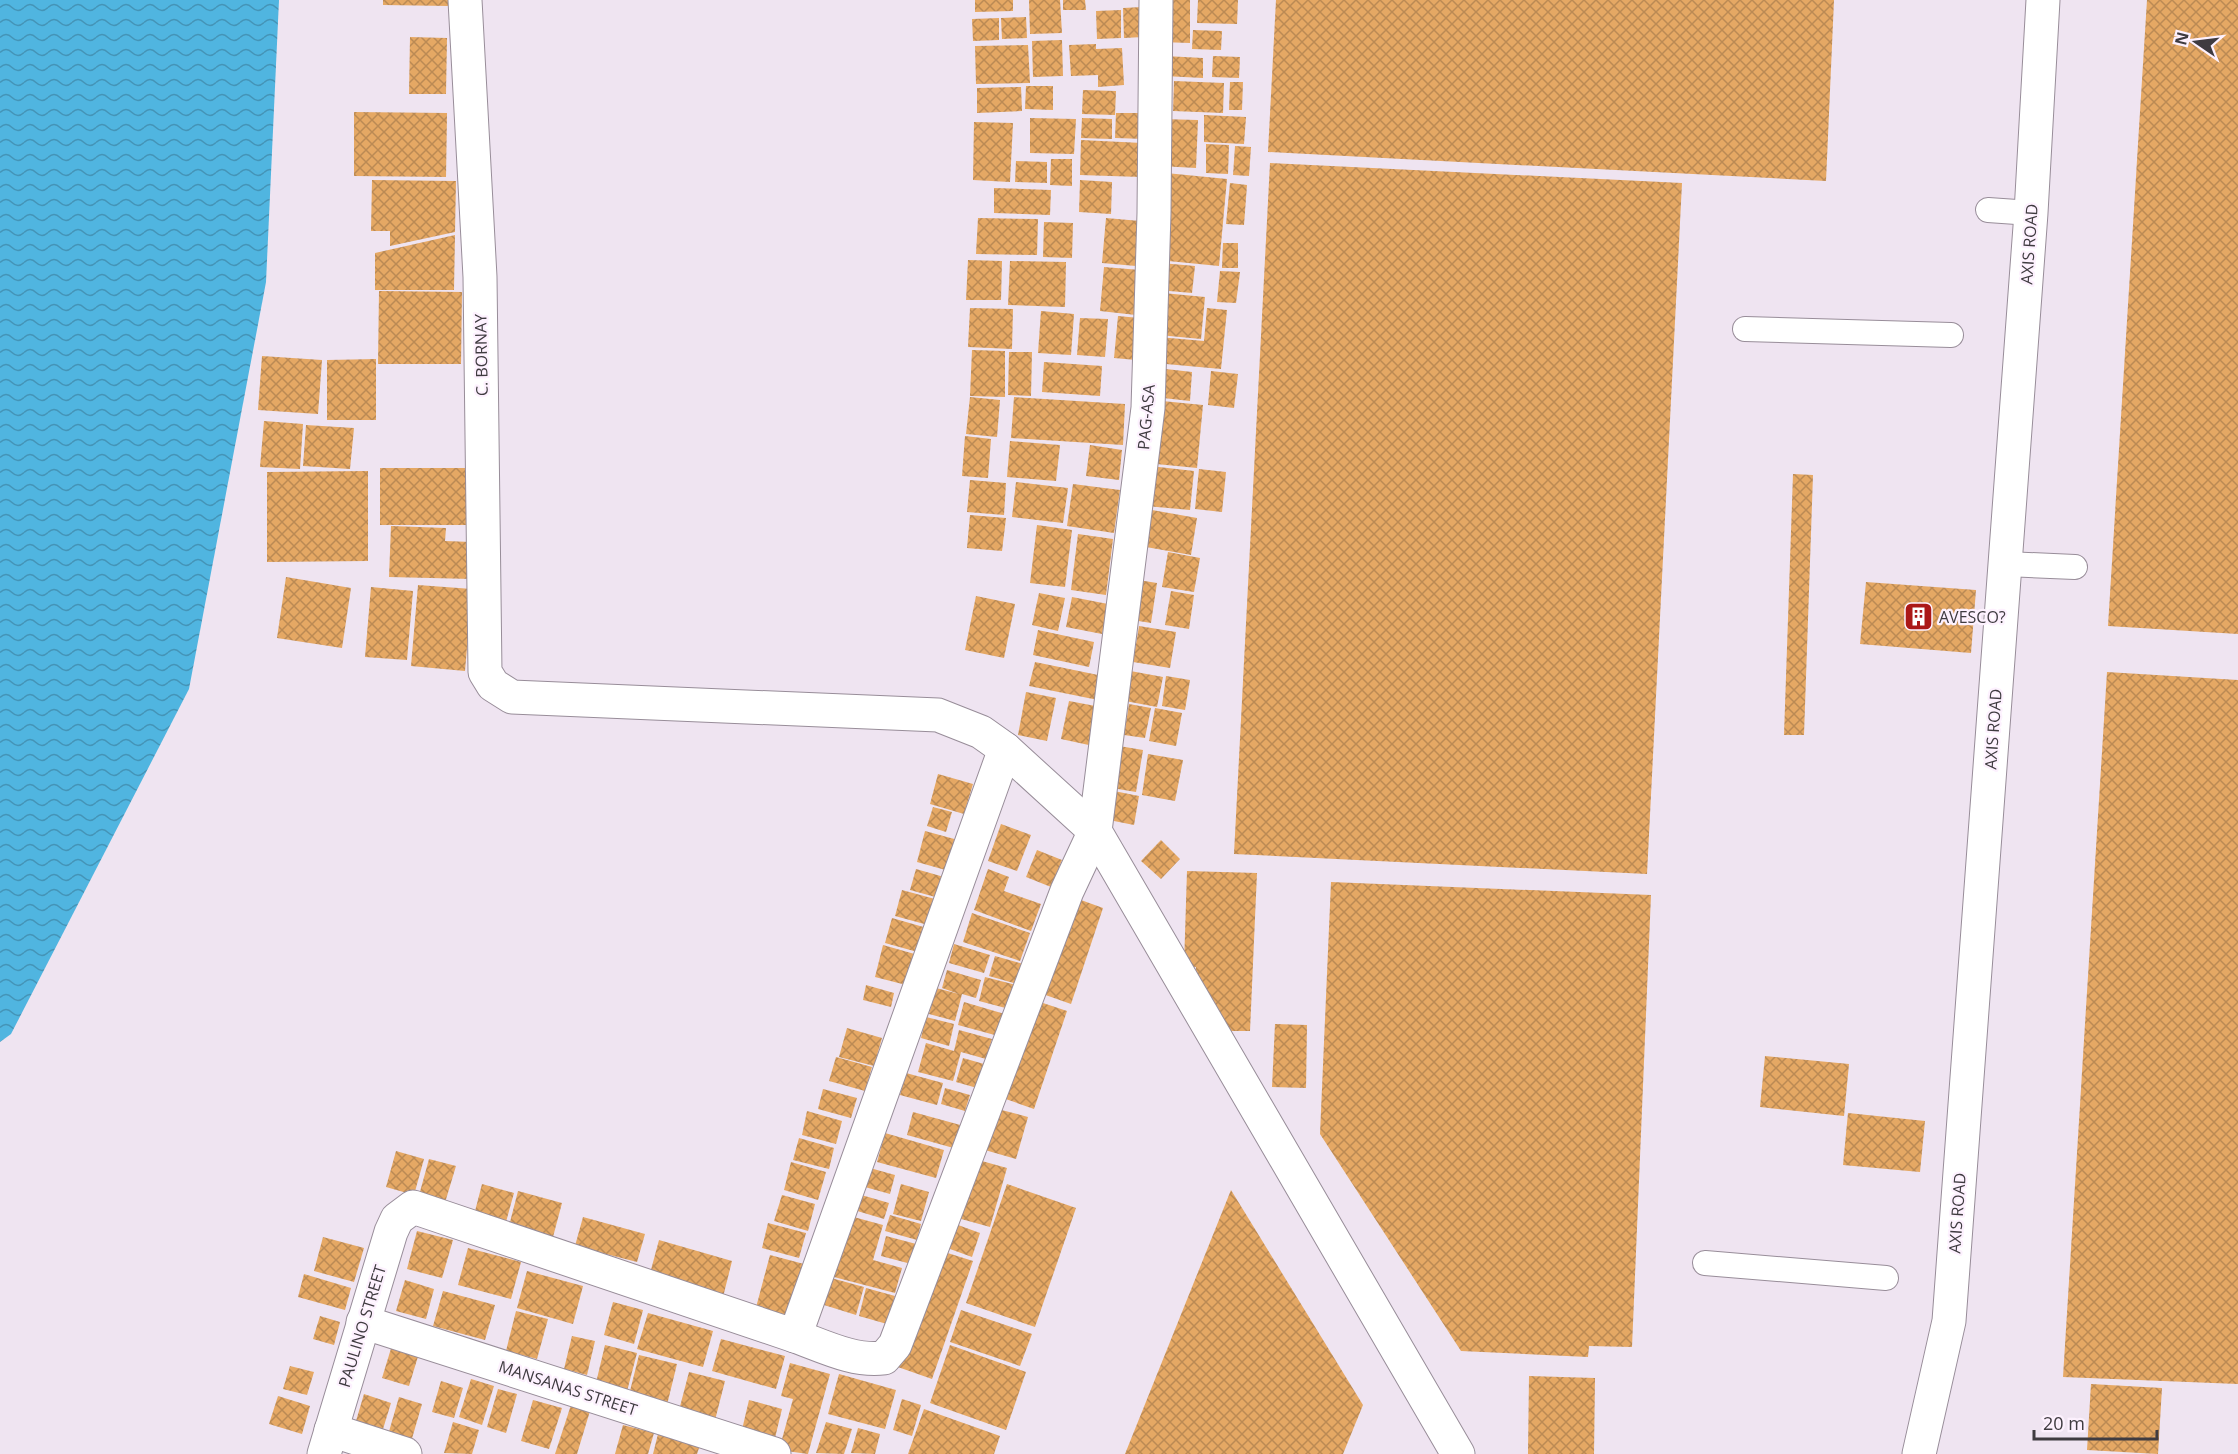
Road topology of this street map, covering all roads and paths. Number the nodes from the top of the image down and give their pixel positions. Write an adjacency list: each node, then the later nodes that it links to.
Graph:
1 (465, 0): 10 (street, C. BORNAY)
2 (1156, 0): 11 (street, PAG-ASA)
3 (2043, 0): 5 (street, AXIS ROAD)
4 (1988, 210): 5 (lane)
5 (2031, 213): 8 (street, AXIS ROAD)
6 (1745, 328): 7 (lane)
7 (1952, 335)
8 (2006, 564): 9 (lane); 21 (street, AXIS ROAD)
9 (2075, 567)
10 (1005, 749): 11 (street); 16 (street)
11 (1095, 831): 16 (street, PAG-ASA); 20 (street)
12 (413, 1207): 15 (street, PAULINO STREET); 16 (street, PAG-ASA)
13 (1705, 1263): 14 (lane)
14 (1886, 1278)
15 (363, 1322): 17 (street, PAULINO STREET); 19 (street, MANSANAS STREET)
16 (795, 1336)
17 (327, 1442): 18 (street)
18 (405, 1454)
19 (774, 1454)
20 (1458, 1454)
21 (1919, 1454)

